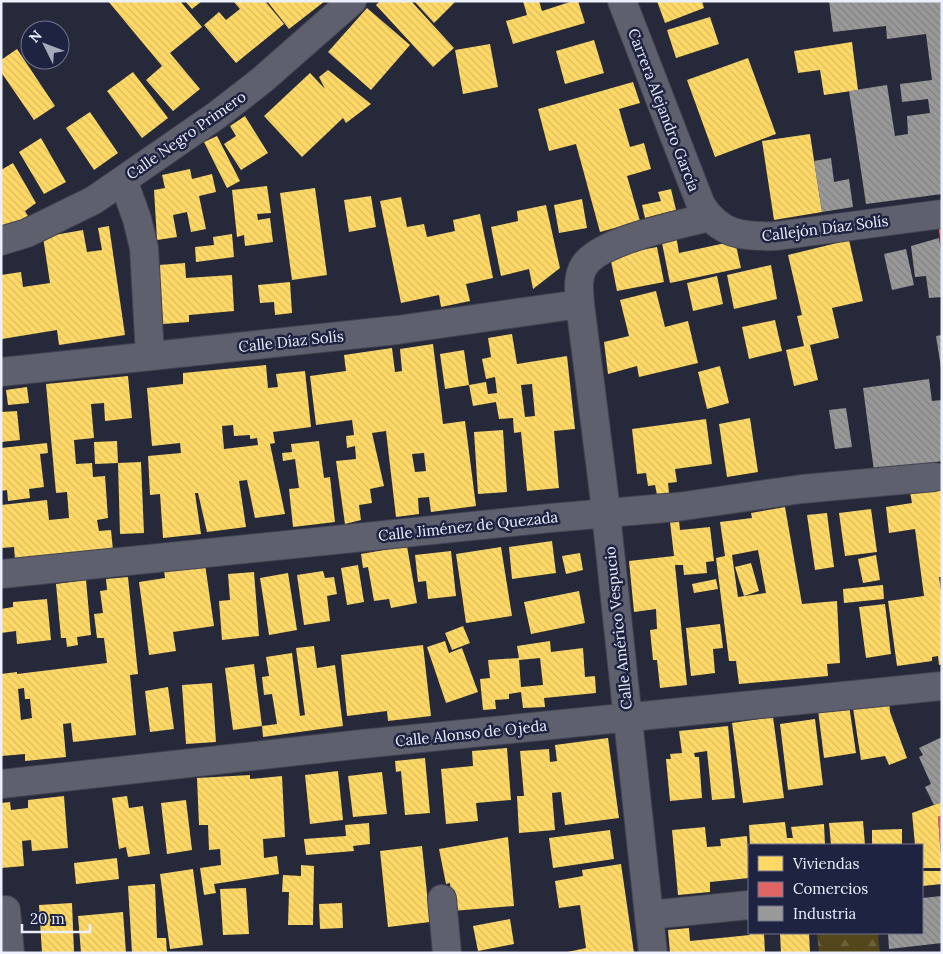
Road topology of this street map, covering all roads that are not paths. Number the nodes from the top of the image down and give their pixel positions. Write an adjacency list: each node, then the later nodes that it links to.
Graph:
1 (352, 1): 3 (street, Calle Negro Primero)
2 (622, 1): 5 (street, Carrera Alejandro García)
3 (123, 180): 6 (street, Calle Negro Primero); 8 (street)
4 (942, 214): 5 (street, Callejón Díaz Solís)
5 (709, 217): 7 (street)
6 (1, 240)
7 (580, 304): 8 (street, Calle Díaz Solís); 11 (street, Calle Américo Vespucio)
8 (150, 356): 9 (street, Calle Díaz Solís)
9 (1, 372)
10 (934, 477): 11 (street, Calle Jiménez de Quezada)
11 (606, 513): 12 (street, Calle Jiménez de Quezada); 14 (street, Calle Américo Vespucio)
12 (1, 574)
13 (942, 686): 14 (street, Calle Alonso de Ojeda)
14 (628, 717): 15 (street, Calle Alonso de Ojeda); 19 (street, Calle Américo Vespucio)
15 (1, 784)
16 (442, 900): 20 (street)
17 (748, 905): 19 (street)
18 (6, 910): 21 (street)
19 (648, 914): 22 (street, Calle Américo Vespucio)
20 (439, 952)
21 (10, 953)
22 (653, 953)

